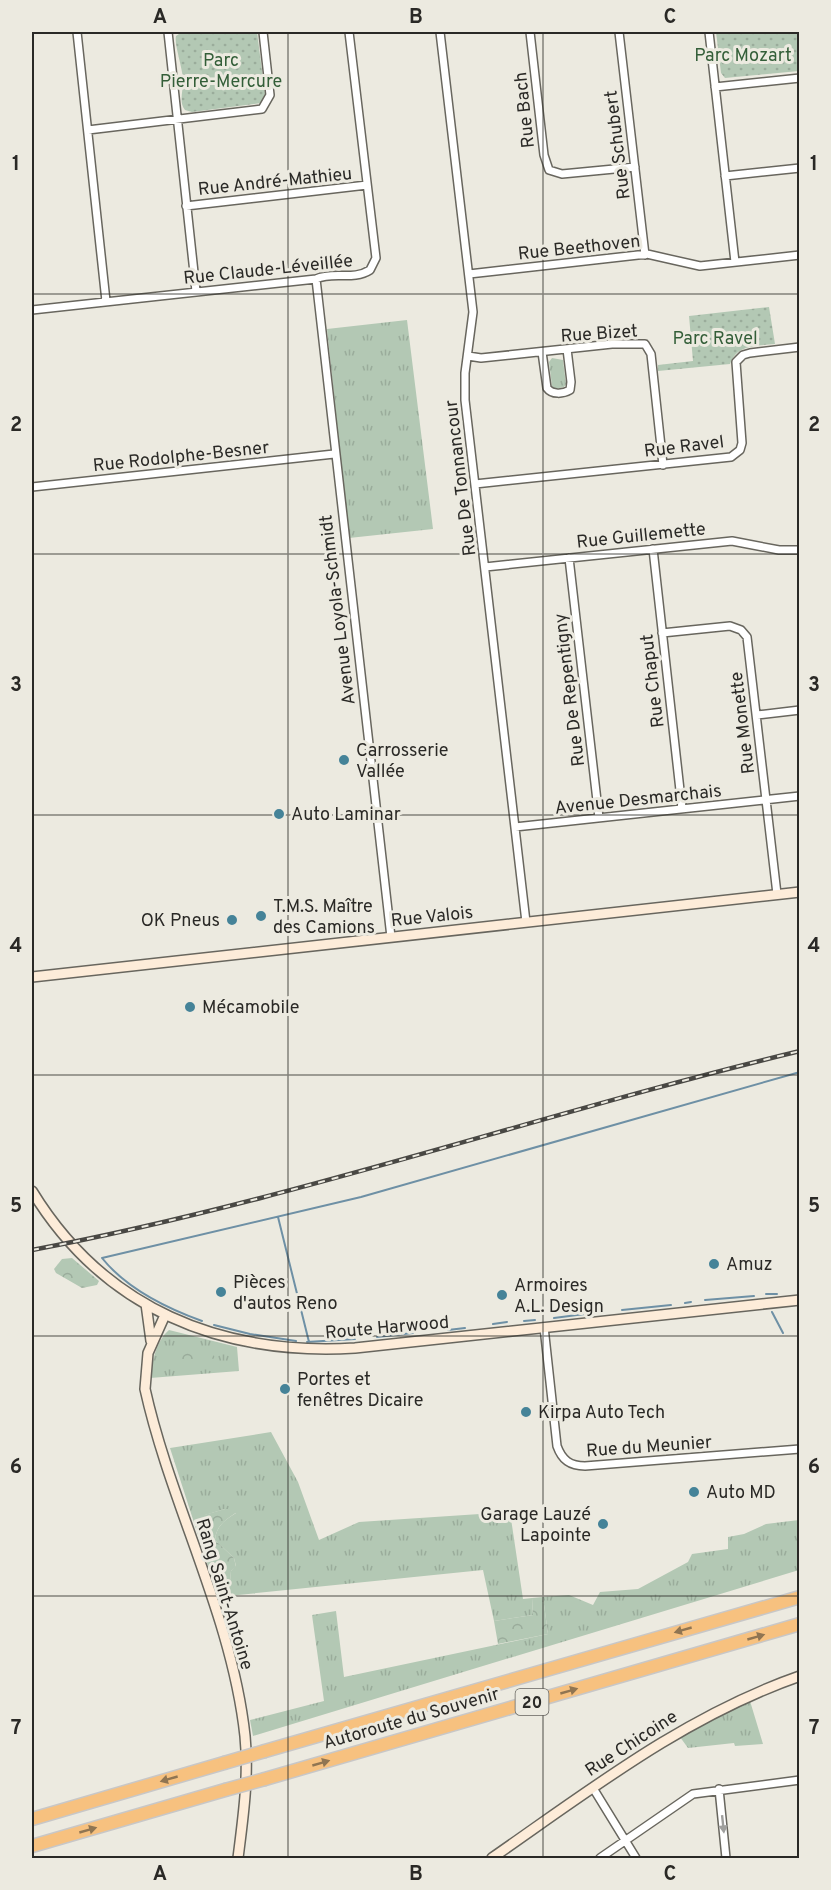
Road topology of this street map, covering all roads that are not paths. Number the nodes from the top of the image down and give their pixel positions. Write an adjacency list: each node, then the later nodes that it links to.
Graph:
1 (77, 32): 12 (street)
2 (168, 32): 11 (street)
3 (263, 32): 11 (street)
4 (349, 32): 16 (street, Rue Claude-Léveillée)
5 (440, 32): 21 (street, Rue De Tonnancour)
6 (530, 32): 13 (street, Rue Bach)
7 (619, 32): 13 (street, Rue Schubert)
8 (709, 32): 10 (street)
9 (800, 78): 10 (street)
10 (715, 87): 15 (street)
11 (177, 120): 12 (street); 17 (street)
12 (88, 130): 24 (street)
13 (635, 167): 18 (street, Rue Schubert)
14 (800, 168): 15 (street)
15 (725, 176): 20 (street)
16 (367, 185): 17 (street, Rue André-Mathieu); 22 (street, Rue Claude-Léveillée)
17 (186, 206): 23 (street)
18 (645, 255): 20 (street, Rue Beethoven); 21 (street, Rue Beethoven)
19 (800, 255): 20 (street, Rue Beethoven)
20 (735, 262)
21 (469, 274): 29 (street, Rue De Tonnancour)
22 (316, 279): 23 (street, Rue Claude-Léveillée); 30 (street, Avenue Loyola-Schmidt)
23 (196, 291): 24 (street, Rue Claude-Léveillée)
24 (106, 302): 25 (street, Rue Claude-Léveillée)
25 (32, 310)
26 (800, 347): 31 (street, Rue Ravel)
27 (567, 349): 28 (street, Rue Bizet); 28 (street); 31 (street, Rue Bizet)
28 (542, 352): 29 (street, Rue Bizet)
29 (468, 356): 32 (street, Rue De Tonnancour)
30 (334, 454): 33 (street, Rue Rodolphe-Besner); 49 (street, Avenue Loyola-Schmidt)
31 (663, 465): 32 (street, Rue Ravel)
32 (475, 484): 37 (street, Rue De Tonnancour)
33 (32, 487)
34 (653, 549): 35 (street, Rue Guillemette); 36 (street, Rue Guillemette); 38 (street, Rue Chaput)
35 (800, 550)
36 (569, 558): 37 (street, Rue Guillemette); 44 (street, Rue De Repentigny)
37 (485, 567): 45 (street, Rue De Tonnancour)
38 (662, 633): 40 (street, Rue Monette); 43 (street, Rue Chaput)
39 (800, 711): 40 (street)
40 (757, 715): 42 (street, Rue Monette)
41 (800, 796): 42 (street, Avenue Desmarchais)
42 (766, 800): 43 (street, Avenue Desmarchais); 47 (street, Rue Monette)
43 (682, 808): 44 (street, Avenue Desmarchais)
44 (599, 818): 45 (street, Avenue Desmarchais)
45 (515, 827): 48 (street, Rue De Tonnancour)
46 (800, 892): 47 (street, Rue Valois)
47 (777, 894): 48 (street, Rue Valois)
48 (526, 922): 49 (street, Rue Valois)
49 (391, 937): 50 (street, Rue Valois)
50 (32, 977)
51 (32, 1191): 53 (street, Route Harwood)
52 (800, 1300): 55 (street, Route Harwood)
53 (146, 1304): 54 (street, Route Harwood); 56 (street, Rang Saint-Antoine)
54 (165, 1315): 55 (street, Route Harwood); 56 (street, Rang Saint-Antoine)
55 (544, 1327): 57 (street, Rue du Meunier)
56 (151, 1343): 67 (street, Rang Saint-Antoine)
57 (800, 1449)
58 (800, 1597): 64 (highway, Autoroute du Souvenir / 20, one-way to 64, bridge)
59 (800, 1624): 66 (highway, Autoroute du Souvenir / 20, one-way to 59, bridge)
60 (800, 1676): 62 (street, Rue Chicoine)
61 (800, 1780): 63 (street)
62 (593, 1788): 65 (street); 68 (street, Rue Chicoine)
63 (719, 1789): 65 (street); 71 (street, one-way to 71)
64 (32, 1819)
65 (626, 1840): 69 (street); 70 (street)
66 (32, 1846)
67 (238, 1858)
68 (492, 1858)
69 (600, 1858)
70 (636, 1858)
71 (726, 1858)

